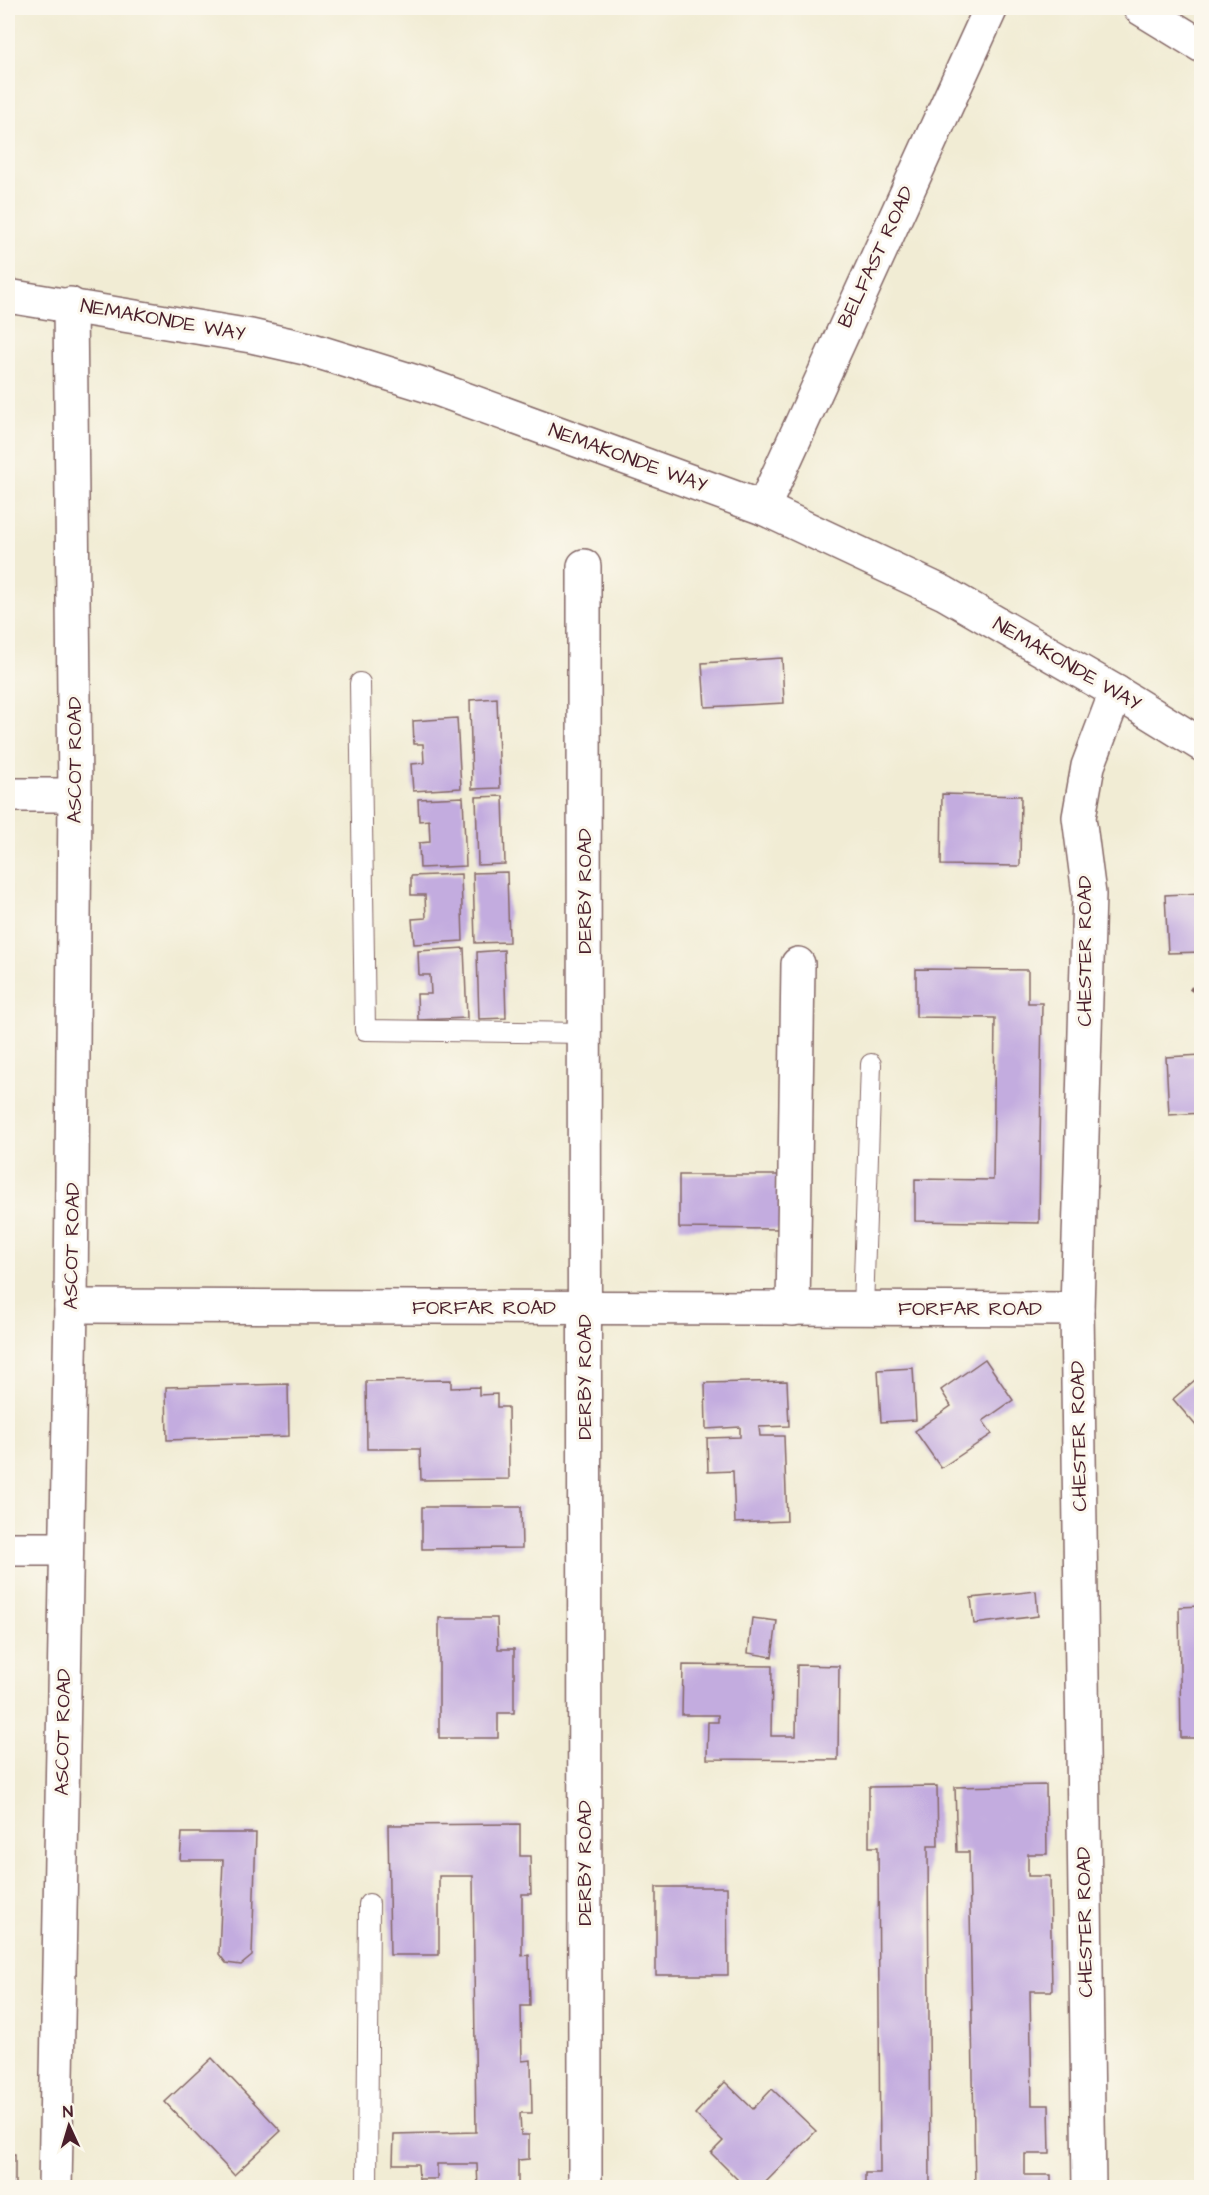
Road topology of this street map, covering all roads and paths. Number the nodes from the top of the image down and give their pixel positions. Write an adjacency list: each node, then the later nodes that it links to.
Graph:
1 (991, 8): 6 (main road, BELFAST ROAD)
2 (1140, 8): 3 (main road)
3 (1202, 46)
4 (8, 296): 5 (main road, NEMAKONDE WAY)
5 (70, 304): 6 (main road, NEMAKONDE WAY); 12 (main road, ASCOT ROAD)
6 (763, 508): 9 (main road, NEMAKONDE WAY)
7 (584, 566): 16 (main road, DERBY ROAD)
8 (360, 683): 16 (lane)
9 (1116, 692): 10 (main road, NEMAKONDE WAY); 22 (main road, CHESTER ROAD)
10 (1202, 746)
11 (8, 795): 12 (main road)
12 (75, 795): 18 (main road, ASCOT ROAD)
13 (798, 964): 20 (main road)
14 (1190, 988): 15 (path)
15 (1202, 996)
16 (585, 1033): 19 (main road, DERBY ROAD)
17 (871, 1064): 21 (lane)
18 (71, 1306): 19 (main road, FORFAR ROAD); 24 (main road, ASCOT ROAD)
19 (585, 1309): 20 (main road, FORFAR ROAD); 28 (main road, DERBY ROAD)
20 (793, 1309): 21 (main road, FORFAR ROAD)
21 (863, 1309): 22 (main road, FORFAR ROAD)
22 (1077, 1309): 29 (main road, CHESTER ROAD)
23 (8, 1549): 24 (main road)
24 (66, 1549): 26 (main road, ASCOT ROAD)
25 (369, 1904): 27 (lane)
26 (56, 2187)
27 (367, 2187)
28 (585, 2187)
29 (1089, 2187)

